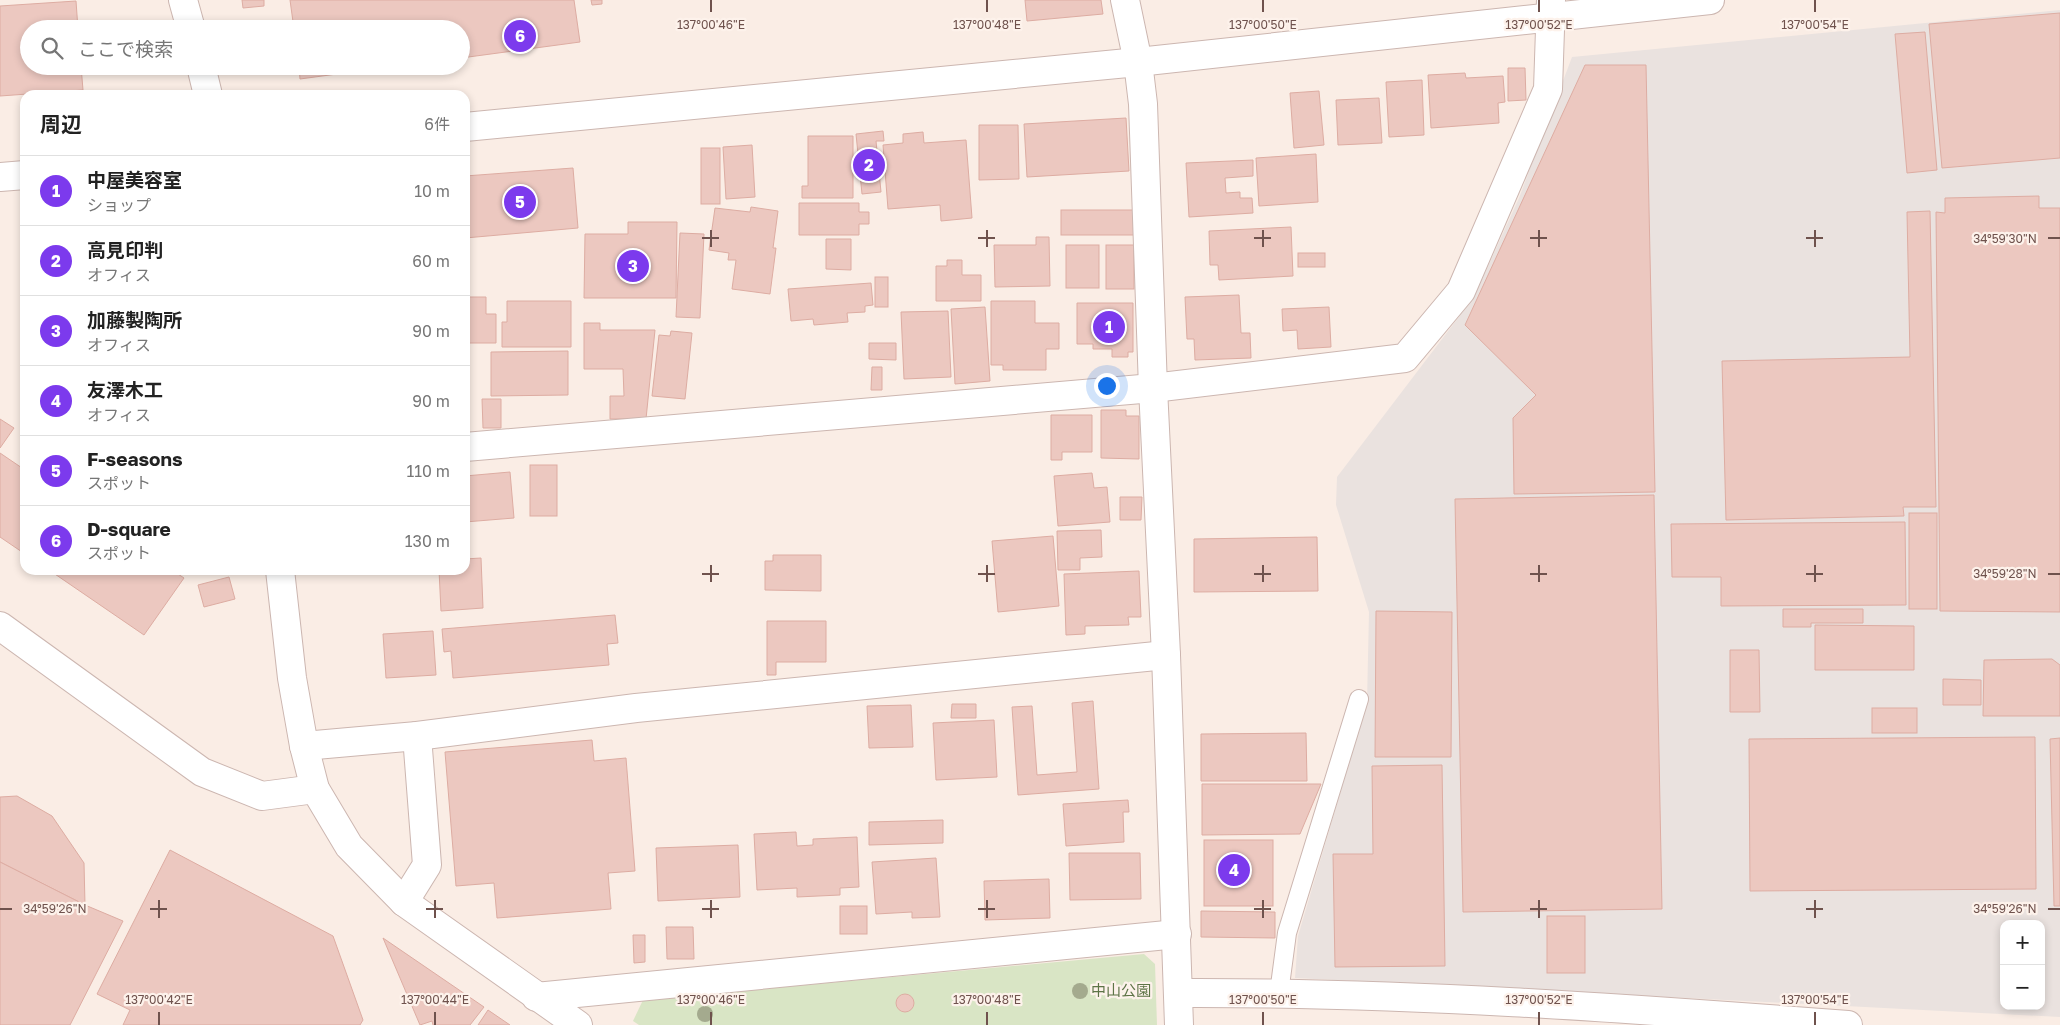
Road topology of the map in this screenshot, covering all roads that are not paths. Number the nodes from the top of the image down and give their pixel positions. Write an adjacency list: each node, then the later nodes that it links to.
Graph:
1 (183, 0): 5 (street)
2 (1125, 0): 6 (street)
3 (1710, 0): 4 (street)
4 (1551, 8): 6 (street); 12 (street)
5 (189, 20)
6 (1138, 62): 9 (street); 12 (street)
7 (203, 75): 8 (street)
8 (207, 90)
9 (470, 127)
10 (20, 175): 11 (street)
11 (0, 177)
12 (1153, 388): 13 (street); 16 (street)
13 (470, 447)
14 (281, 575): 19 (street)
15 (0, 626): 20 (street)
16 (1166, 655): 18 (street); 22 (street)
17 (1359, 699): 24 (lane)
18 (417, 736): 19 (street); 21 (street)
19 (304, 746): 20 (street)
20 (315, 789): 21 (street)
21 (404, 902): 25 (street)
22 (1177, 934): 23 (street); 25 (street)
23 (1179, 993): 24 (street); 27 (street)
24 (1279, 993): 28 (street)
25 (536, 997): 26 (street)
26 (578, 1025)
27 (1180, 1025)
28 (1848, 1025)

